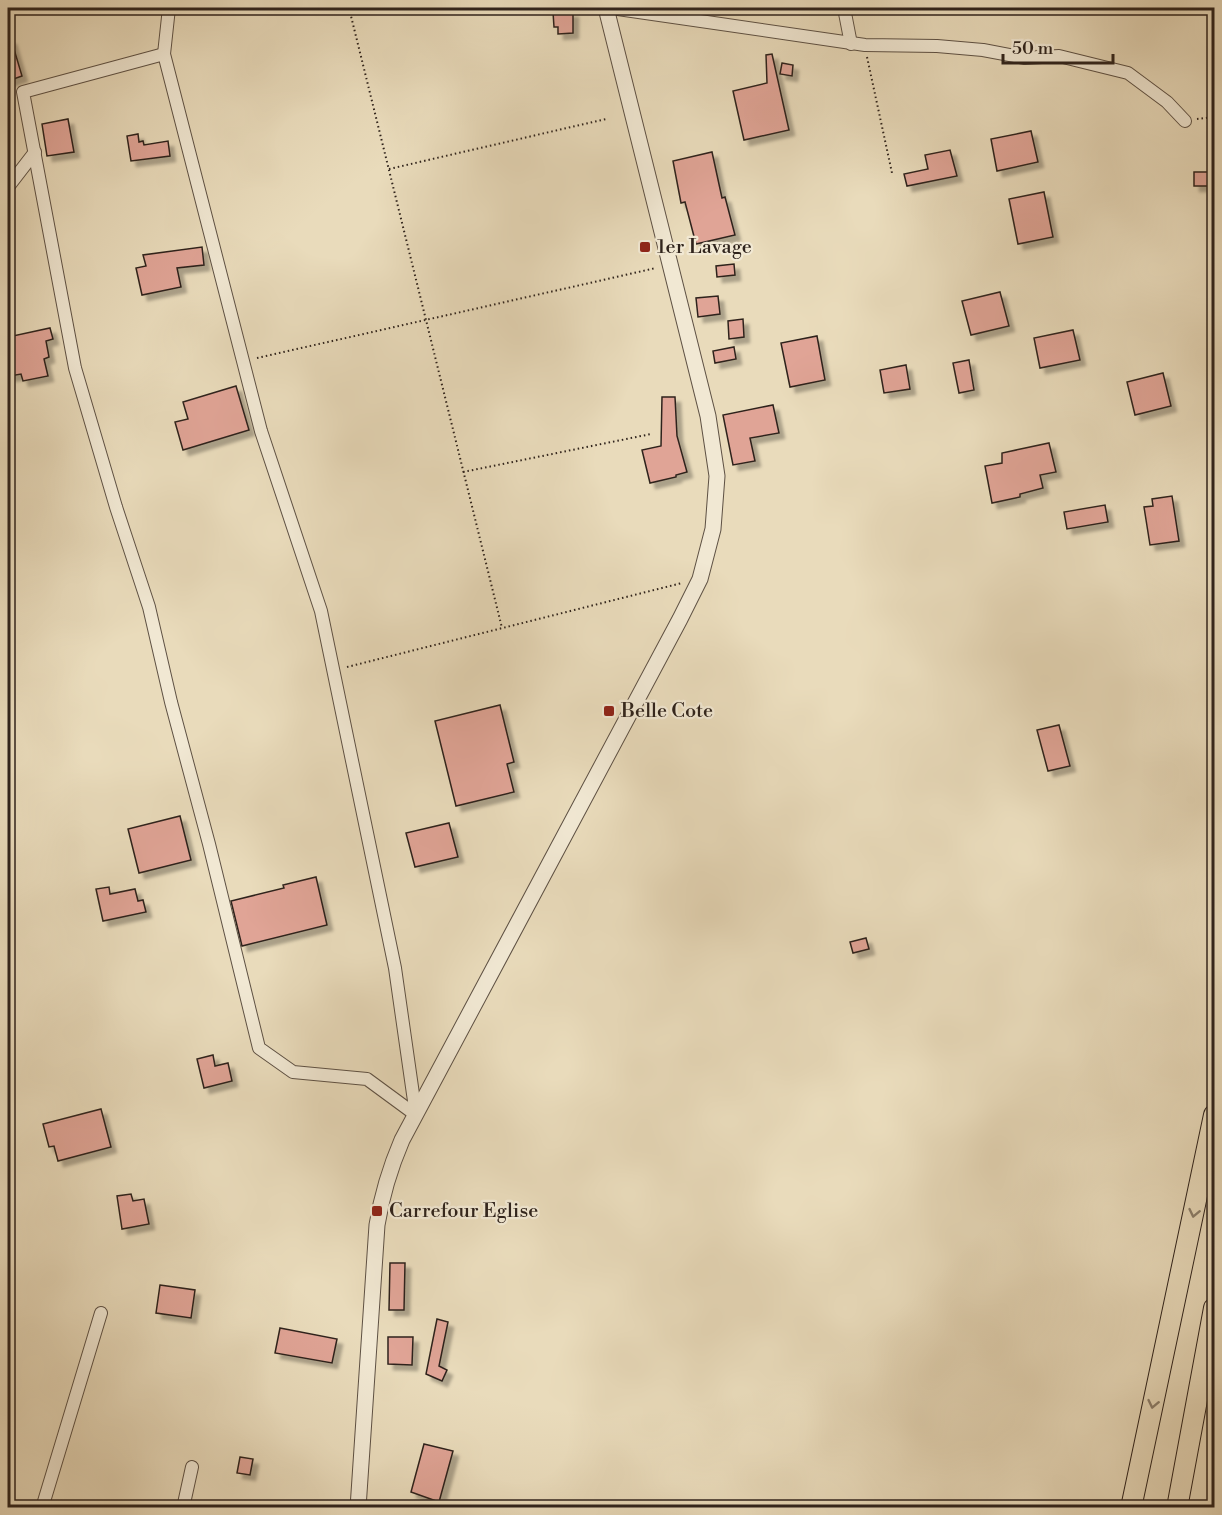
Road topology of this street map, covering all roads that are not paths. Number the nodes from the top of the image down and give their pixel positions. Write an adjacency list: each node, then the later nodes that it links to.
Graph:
1 (169, 8): 6 (street)
2 (606, 8): 10 (street)
3 (611, 8): 5 (street)
4 (844, 8): 5 (street)
5 (851, 44): 7 (street)
6 (164, 54): 8 (street); 10 (street)
7 (1185, 121)
8 (35, 152): 9 (street); 10 (street)
9 (8, 187)
10 (416, 1115): 17 (street)
11 (1215, 1115): 18 (highway, one-way to 18)
12 (1215, 1308): 19 (highway)
13 (100, 1313): 15 (street)
14 (192, 1467): 16 (street)
15 (42, 1508)
16 (183, 1508)
17 (357, 1508)
18 (1131, 1508)
19 (1177, 1508)

